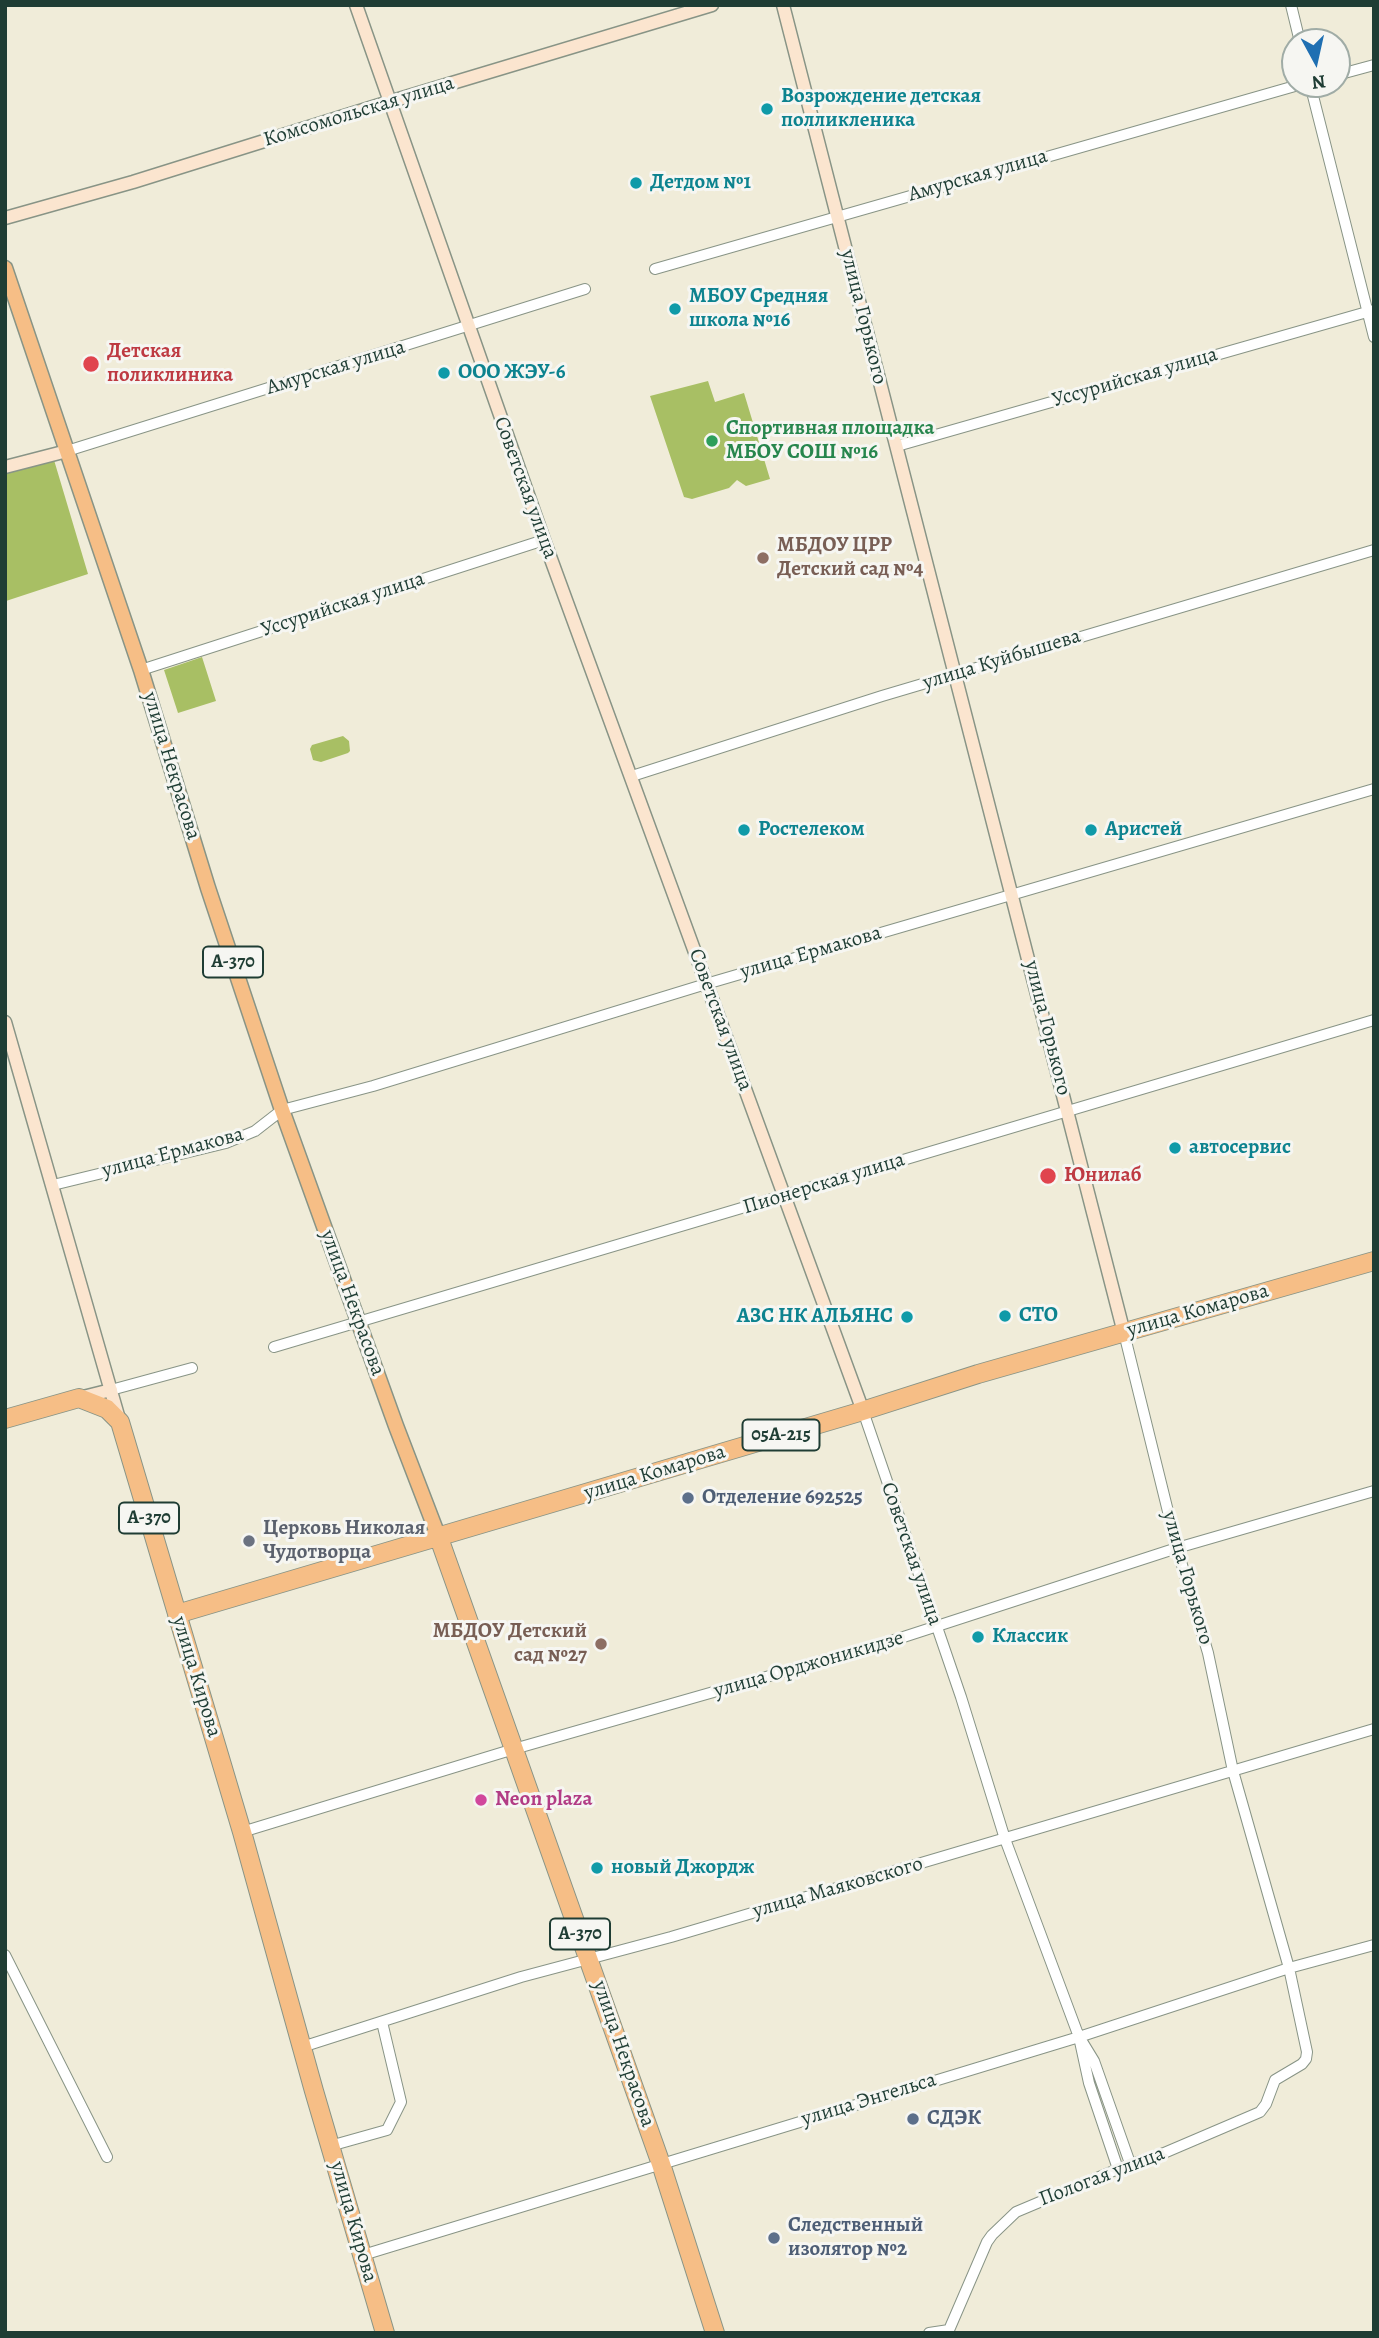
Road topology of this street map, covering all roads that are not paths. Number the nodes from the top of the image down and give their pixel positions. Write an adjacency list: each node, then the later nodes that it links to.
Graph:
1 (356, 5): 10 (main road, Советская улица)
2 (712, 5): 10 (main road, Комсомольская улица)
3 (783, 5): 11 (main road, улица Горького)
4 (1291, 5): 5 (street)
5 (1297, 28)
6 (1374, 65): 7 (street)
7 (1351, 71)
8 (1281, 90): 11 (street, Амурская улица)
9 (1314, 98): 16 (street)
10 (389, 102): 12 (main road, Комсомольская улица); 17 (main road, Советская улица)
11 (837, 216): 14 (street, Амурская улица); 19 (main road, улица Горького)
12 (5, 218)
13 (5, 268): 20 (main road, улица Некрасова / А-370)
14 (655, 269)
15 (585, 289): 17 (street, Амурская улица)
16 (1370, 310): 18 (street); 19 (street, Уссурийская улица)
17 (468, 326): 20 (street, Амурская улица); 22 (main road, Советская улица)
18 (1374, 337)
19 (897, 446): 25 (main road, улица Горького)
20 (67, 451): 21 (main road, Амурская улица); 24 (main road, улица Некрасова / А-370)
21 (5, 467)
22 (544, 540): 24 (street, Уссурийская улица); 26 (main road, Советская улица)
23 (1374, 550): 25 (street, улица Куйбышева)
24 (141, 670): 32 (main road, улица Некрасова / А-370)
25 (954, 674): 26 (street, улица Куйбышева); 28 (main road, улица Горького)
26 (632, 776): 29 (main road, Советская улица)
27 (1374, 789): 28 (street, улица Ермакова)
28 (1013, 894): 29 (street, улица Ермакова); 33 (main road, улица Горького)
29 (706, 984): 32 (street, улица Ермакова); 35 (main road, Советская улица)
30 (1374, 1020): 33 (street, Пионерская улица)
31 (5, 1022): 34 (main road, улица Кирова)
32 (282, 1110): 34 (street, улица Ермакова); 37 (main road, улица Некрасова / А-370)
33 (1068, 1111): 35 (street, Пионерская улица); 38 (main road, улица Горького)
34 (53, 1185): 41 (main road, улица Кирова)
35 (784, 1195): 37 (street, Пионерская улица); 43 (main road, Советская улица)
36 (1374, 1261): 38 (highway, улица Комарова / 05А-215)
37 (360, 1323): 39 (street, Пионерская улица); 47 (main road, улица Некрасова / А-370)
38 (1124, 1333): 43 (highway, улица Комарова / 05А-215); 48 (street, улица Горького)
39 (274, 1347)
40 (192, 1368): 41 (street)
41 (111, 1390): 42 (main road); 45 (main road, улица Кирова)
42 (79, 1398): 44 (highway); 45 (highway)
43 (863, 1411): 47 (highway, улица Комарова / 05А-215); 50 (street, Советская улица)
44 (5, 1419)
45 (120, 1422): 49 (highway, улица Кирова / А-370)
46 (1374, 1491): 48 (street, улица Орджоникидзе)
47 (439, 1538): 49 (highway, улица Комарова); 52 (highway, улица Некрасова / А-370)
48 (1177, 1548): 50 (street, улица Орджоникидзе); 53 (street, улица Горького)
49 (177, 1614): 54 (highway, улица Кирова / А-370)
50 (936, 1627): 52 (street, улица Орджоникидзе); 55 (street, Советская улица)
51 (1374, 1729): 53 (street, улица Маяковского)
52 (514, 1749): 54 (street, улица Орджоникидзе); 58 (highway, улица Некрасова / А-370)
53 (1233, 1771): 55 (street, улица Маяковского); 59 (street, улица Горького)
54 (242, 1832): 62 (highway, улица Кирова / А-370)
55 (1005, 1839): 58 (street, улица Маяковского); 61 (street, Советская улица)
56 (1374, 1945): 59 (street, улица Энгельса)
57 (5, 1955): 65 (street)
58 (589, 1959): 60 (street, улица Маяковского); 66 (highway, улица Некрасова / А-370)
59 (1289, 1968): 61 (street, улица Энгельса); 63 (street, улица Горького)
60 (382, 2022): 62 (street, улица Маяковского); 64 (street)
61 (1079, 2037): 66 (street, улица Энгельса); 67 (street, Советская улица); 68 (street, Советская улица)
62 (302, 2047): 64 (highway, улица Кирова / А-370)
63 (1307, 2052): 67 (street, Пологая улица)
64 (330, 2146): 69 (highway, улица Кирова / А-370)
65 (107, 2157)
66 (661, 2164): 69 (street, улица Энгельса); 72 (highway, улица Некрасова / А-370)
67 (1131, 2166): 68 (street, Пологая улица)
68 (1118, 2169): 70 (street, Пологая улица)
69 (363, 2255): 71 (highway, улица Кирова / А-370)
70 (951, 2331): 73 (street, Пологая улица)
71 (385, 2333)
72 (715, 2333)
73 (929, 2333)

